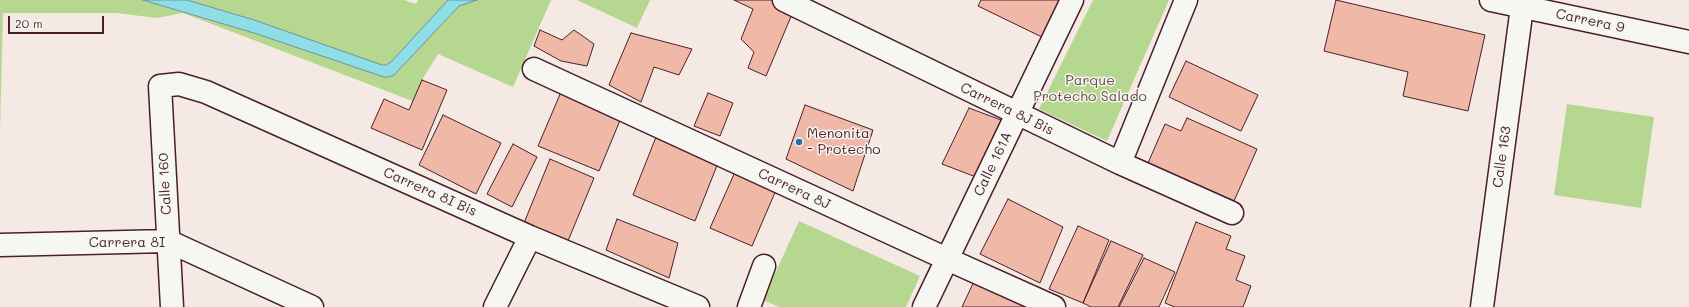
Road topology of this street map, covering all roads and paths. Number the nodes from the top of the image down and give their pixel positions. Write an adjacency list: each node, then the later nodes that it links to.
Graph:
1 (784, 0): 9 (street, Carrera 8J Bis)
2 (1072, 0): 9 (street, Calle 161A)
3 (1186, 0): 10 (street)
4 (1491, 0): 5 (street, Carrera 9)
5 (1522, 7): 6 (street, Carrera 9); 24 (street, Calle 163)
6 (1689, 42)
7 (534, 69): 15 (street, Carrera 8J)
8 (160, 86): 12 (street, Carrera 8I Bis); 13 (street, Calle 160)
9 (1017, 114): 10 (street, Carrera 8J Bis); 15 (street, Calle 161A)
10 (1120, 164): 11 (street, Carrera 8J Bis)
11 (1232, 213)
12 (530, 237): 19 (street); 20 (street, Carrera 8I Bis)
13 (168, 241): 14 (street, Carrera 8I); 17 (street, Calle 160); 18 (street, Carrera 8I)
14 (0, 246)
15 (947, 259): 22 (street, Calle 161A); 23 (street, Carrera 8J)
16 (764, 266): 21 (street)
17 (172, 307)
18 (312, 307)
19 (495, 307)
20 (698, 307)
21 (749, 307)
22 (924, 307)
23 (1054, 307)
24 (1482, 307)

